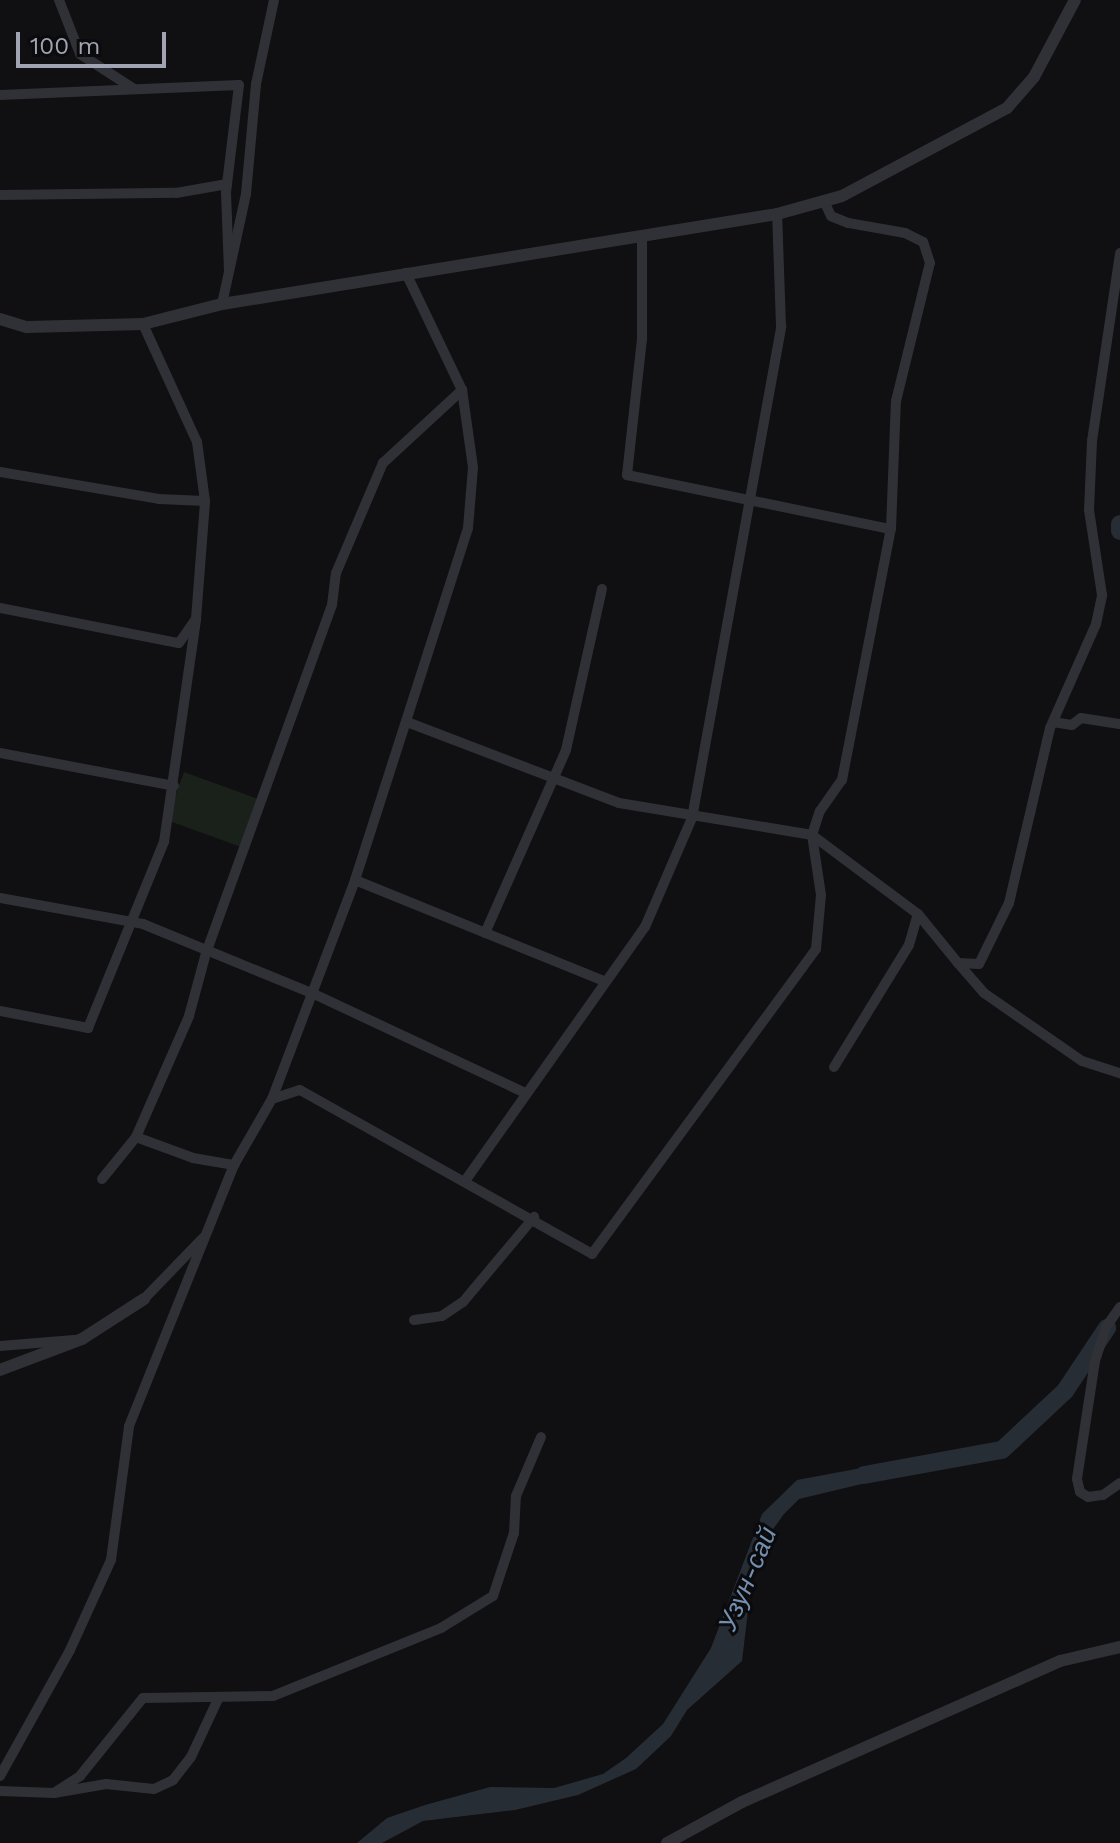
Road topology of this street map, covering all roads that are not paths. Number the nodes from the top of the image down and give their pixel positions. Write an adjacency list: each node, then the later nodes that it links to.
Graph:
1 (59, 0): 4 (street)
2 (274, 0): 12 (street)
3 (1075, 0): 8 (street)
4 (135, 89): 5 (street); 6 (street)
5 (0, 95)
6 (227, 184): 7 (street); 12 (street)
7 (0, 195)
8 (824, 201): 9 (street); 21 (street)
9 (777, 214): 10 (street); 20 (street)
10 (642, 236): 13 (street); 20 (street)
11 (1120, 253): 26 (street)
12 (229, 270): 14 (street)
13 (406, 273): 14 (street); 17 (street)
14 (222, 304): 16 (street)
15 (0, 319): 16 (street)
16 (143, 324): 19 (street)
17 (462, 390): 25 (street); 38 (street)
18 (0, 472): 19 (street)
19 (205, 501): 24 (street)
20 (752, 504): 21 (street); 31 (street)
21 (891, 529): 32 (street)
22 (602, 589): 29 (street)
23 (0, 608): 24 (street)
24 (196, 619): 30 (street)
25 (407, 722): 29 (street); 33 (street)
26 (1053, 722): 27 (street); 39 (street)
27 (1120, 724)
28 (0, 753): 30 (street)
29 (554, 779): 31 (street); 37 (street)
30 (174, 786): 36 (street)
31 (692, 818): 32 (street); 40 (street)
32 (812, 835): 35 (street); 51 (street)
33 (355, 880): 37 (street); 41 (street)
34 (0, 898): 36 (street)
35 (918, 914): 39 (street); 43 (street)
36 (133, 923): 38 (street); 42 (street)
37 (485, 933): 40 (street)
38 (206, 953): 41 (street); 47 (street)
39 (958, 963): 44 (street)
40 (604, 981): 45 (street)
41 (314, 994): 45 (street); 46 (street)
42 (0, 1011)
43 (834, 1067)
44 (1120, 1073)
45 (527, 1094): 50 (street)
46 (272, 1099): 48 (street); 50 (street)
47 (136, 1137): 48 (street); 49 (street)
48 (234, 1165): 52 (street)
49 (102, 1179)
50 (465, 1181): 51 (street)
51 (534, 1217): 55 (street)
52 (204, 1236): 53 (street); 63 (street)
53 (144, 1299): 56 (street)
54 (1120, 1307): 60 (street)
55 (414, 1320)
56 (82, 1339): 57 (street); 58 (street)
57 (0, 1346)
58 (0, 1370)
59 (541, 1437): 62 (street)
60 (1120, 1483)
61 (1120, 1647): 66 (street)
62 (218, 1699): 65 (street); 65 (street)
63 (0, 1776)
64 (0, 1791): 65 (street)
65 (54, 1793)
66 (667, 1843)

